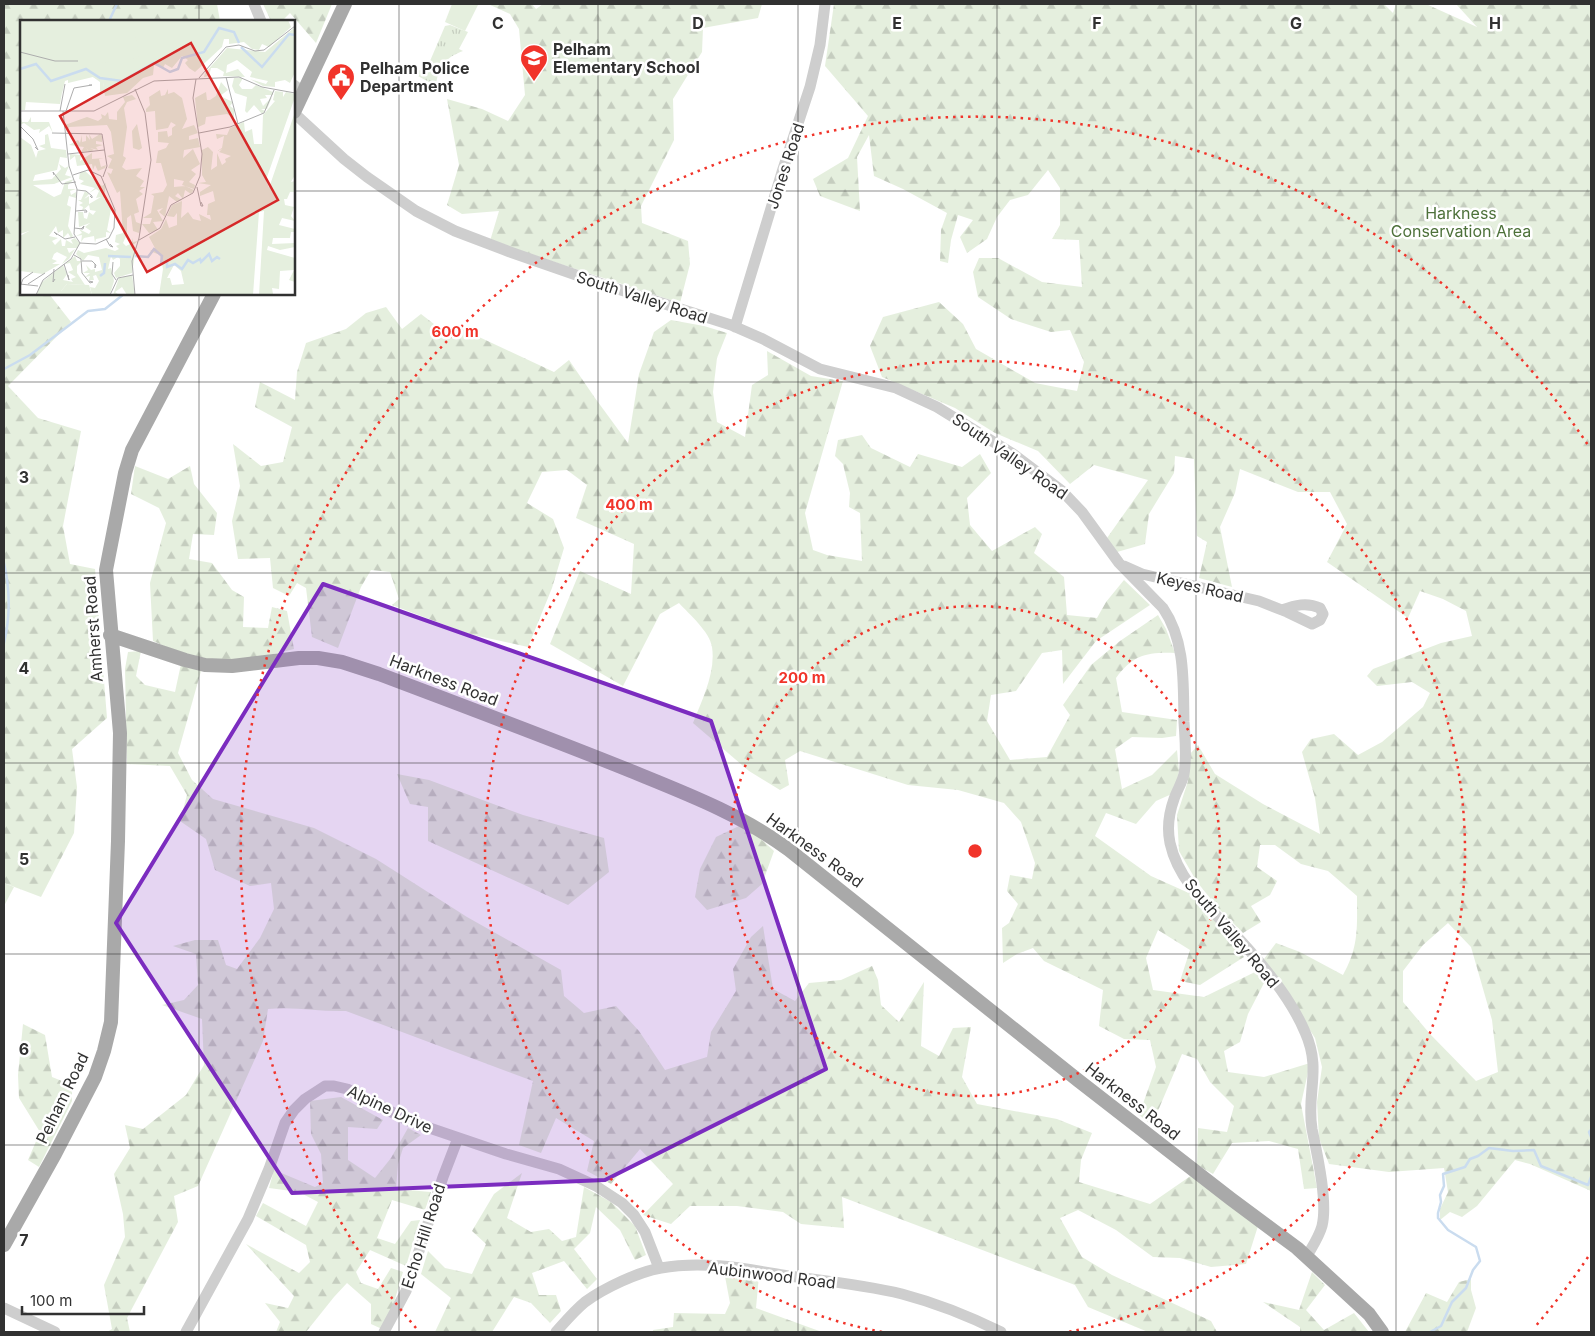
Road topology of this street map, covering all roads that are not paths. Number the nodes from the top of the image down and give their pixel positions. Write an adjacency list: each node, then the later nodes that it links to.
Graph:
1 (254, 4): 4 (street)
2 (345, 4): 5 (main road)
3 (825, 4): 9 (street, Jones Road)
4 (261, 20)
5 (298, 88): 6 (main road)
6 (295, 106)
7 (295, 113): 9 (street, South Valley Road)
8 (213, 295): 12 (main road, Amherst Road)
9 (735, 327): 10 (street, South Valley Road)
10 (1119, 563): 11 (street, Keyes Road); 16 (street, South Valley Road)
11 (1282, 610)
12 (110, 634): 13 (main road, Amherst Road); 16 (main road, Harkness Road)
13 (115, 924): 15 (main road, Pelham Road)
14 (458, 1138): 17 (street, Alpine Drive); 20 (street, Alpine Drive); 21 (street, Echo Hill Road)
15 (4, 1246)
16 (1307, 1256): 24 (main road, Harkness Road)
17 (659, 1268): 22 (street, Aubinwood Road); 23 (street, Aubinwood Road)
18 (4, 1308): 19 (street)
19 (55, 1332)
20 (186, 1332)
21 (384, 1332)
22 (556, 1332)
23 (1001, 1332)
24 (1382, 1332)

